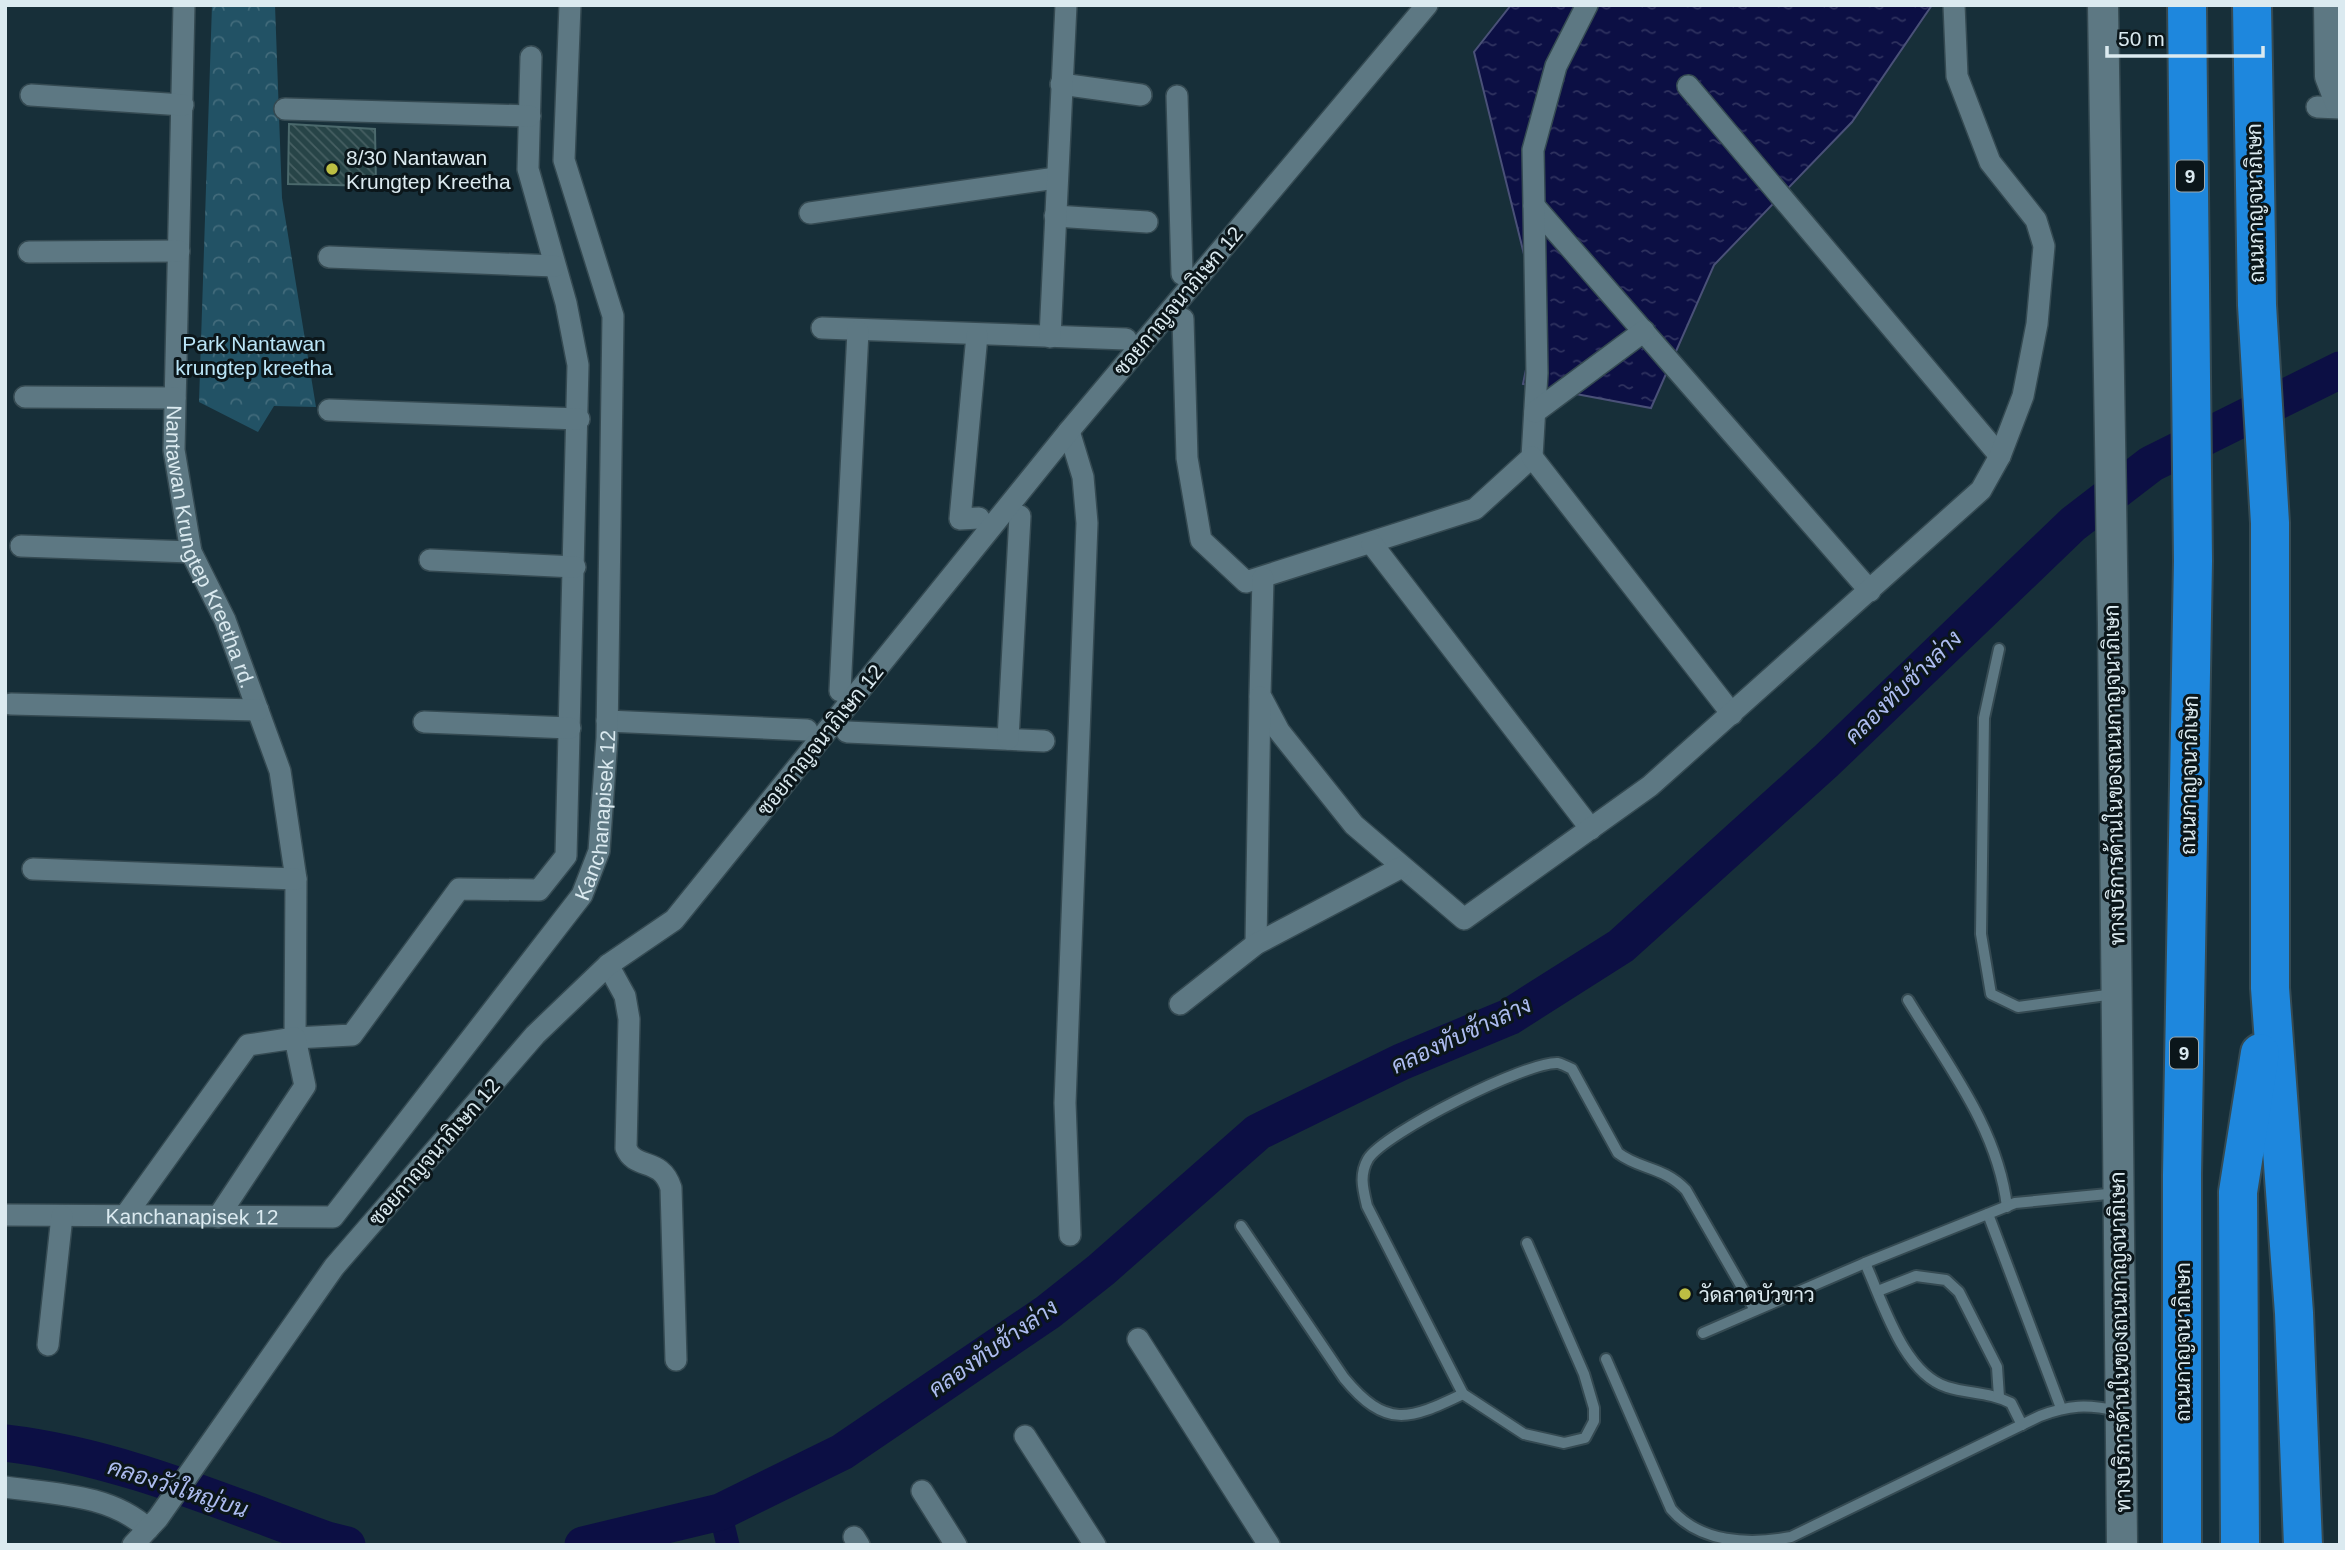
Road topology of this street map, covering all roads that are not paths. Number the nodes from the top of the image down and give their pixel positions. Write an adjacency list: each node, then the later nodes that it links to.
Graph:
1 (184, 5): 18 (street, Nantawan Krungtep Kreetha rd.)
2 (570, 5): 62 (street, Kanchanapisek 12)
3 (1066, 5): 12 (street)
4 (1427, 5): 44 (street, ซอยกาญจนาภิเษก 12)
5 (1587, 5): 23 (street)
6 (1954, 5): 45 (street)
7 (2103, 5): 76 (main road, ทางบริการด้านในของถนนกาญจนาภิเษก)
8 (2187, 5): 112 (highway, ถนนกาญจนาภิเษก / 9)
9 (2252, 5): 75 (highway, ถนนกาญจนาภิเษก)
10 (2329, 5): 17 (main road)
11 (531, 58): 21 (street)
12 (1061, 84): 14 (street); 22 (street)
13 (1688, 86): 45 (street)
14 (1141, 94)
15 (31, 95): 18 (street)
16 (1177, 96): 31 (street)
17 (2328, 104): 19 (street)
18 (183, 105): 27 (street, Nantawan Krungtep Kreetha rd.)
19 (2340, 108)
20 (285, 109): 21 (street)
21 (530, 116): 30 (street)
22 (1056, 177): 24 (street); 25 (street)
23 (1534, 206): 35 (street); 42 (street)
24 (810, 213)
25 (1055, 216): 26 (street); 37 (street)
26 (1147, 222)
27 (179, 251): 28 (street); 40 (street, Nantawan Krungtep Kreetha rd.)
28 (29, 252)
29 (329, 257): 30 (street)
30 (555, 266): 43 (street)
31 (1182, 274)
32 (1183, 319): 54 (street)
33 (821, 328): 34 (street)
34 (858, 331): 36 (street); 57 (street)
35 (1644, 331): 42 (street); 55 (street)
36 (977, 335): 37 (street); 48 (street)
37 (1050, 337): 38 (street)
38 (1126, 339)
39 (25, 397): 40 (street)
40 (176, 398): 51 (street, Nantawan Krungtep Kreetha rd.)
41 (328, 410): 43 (street)
42 (1535, 412): 46 (street)
43 (579, 419): 53 (street)
44 (1069, 431): 74 (street, ซอยกาญจนาภิเษก 12); 88 (street)
45 (2000, 456): 55 (street)
46 (1532, 457): 49 (street); 61 (street)
47 (1020, 516): 67 (street)
48 (979, 518)
49 (1371, 544): 54 (street); 69 (street)
50 (21, 546): 51 (street)
51 (191, 552): 60 (street, Nantawan Krungtep Kreetha rd.)
52 (430, 560): 53 (street)
53 (575, 567): 64 (street)
54 (1263, 578): 58 (street)
55 (1870, 591): 61 (street)
56 (1999, 649): 76 (lane)
57 (840, 691)
58 (1260, 695): 70 (street); 73 (street)
59 (11, 704): 60 (street)
60 (258, 710): 72 (street, Nantawan Krungtep Kreetha rd.)
61 (1732, 714): 69 (street)
62 (607, 721): 65 (street); 86 (street, Kanchanapisek 12)
63 (424, 722): 64 (street)
64 (570, 728): 79 (street)
65 (807, 730)
66 (841, 731): 67 (street)
67 (1008, 739): 68 (street)
68 (1044, 741)
69 (1591, 828): 70 (street)
70 (1402, 867): 73 (street)
71 (33, 869): 72 (street)
72 (296, 879): 79 (street, Nantawan Krungtep Kreetha rd.)
73 (1256, 944): 78 (street)
74 (608, 965): 97 (street); 106 (street, ซอยกาญจนาภิเษก 12)
75 (2270, 988): 113 (highway, ถนนกาญจนาภิเษก); 114 (highway, ถนนกาญจนาภิเษก)
76 (2117, 994): 80 (main road, ทางบริการด้านในของถนนกาญจนาภิเษก)
77 (1909, 1000): 81 (lane)
78 (1180, 1004)
79 (295, 1038): 85 (street); 86 (street, Nantawan Krungtep Kreetha rd.)
80 (2118, 1193): 81 (lane); 101 (main road, ทางบริการด้านในของถนนกาญจนาภิเษก)
81 (2007, 1207): 82 (lane)
82 (1987, 1214): 90 (lane); 100 (lane)
83 (5, 1215): 84 (street, Kanchanapisek 12)
84 (62, 1216): 85 (street, Kanchanapisek 12); 95 (street)
85 (125, 1216): 86 (street, Kanchanapisek 12)
86 (218, 1217)
87 (1241, 1226): 98 (lane)
88 (1070, 1235)
89 (1527, 1243): 98 (lane)
90 (1865, 1262): 91 (lane); 92 (lane)
91 (1878, 1291): 99 (lane); 99 (lane)
92 (1755, 1310): 93 (lane); 98 (lane)
93 (1703, 1333)
94 (1138, 1339): 110 (street)
95 (48, 1345)
96 (1606, 1359): 102 (lane)
97 (676, 1360)
98 (1463, 1394)
99 (1999, 1397): 102 (lane)
100 (2061, 1408): 101 (lane); 102 (lane)
101 (2120, 1412): 111 (main road, ทางบริการด้านในของถนนกาญจนาภิเษก)
102 (2022, 1425)
103 (1025, 1436): 109 (street)
104 (5, 1488): 106 (street)
105 (922, 1491): 108 (street)
106 (153, 1524): 107 (street, ซอยกาญจนาภิเษก 12)
107 (133, 1545)
108 (956, 1545)
109 (1095, 1545)
110 (1269, 1545)
111 (2122, 1545)
112 (2182, 1545)
113 (2239, 1545)
114 (2303, 1545)

